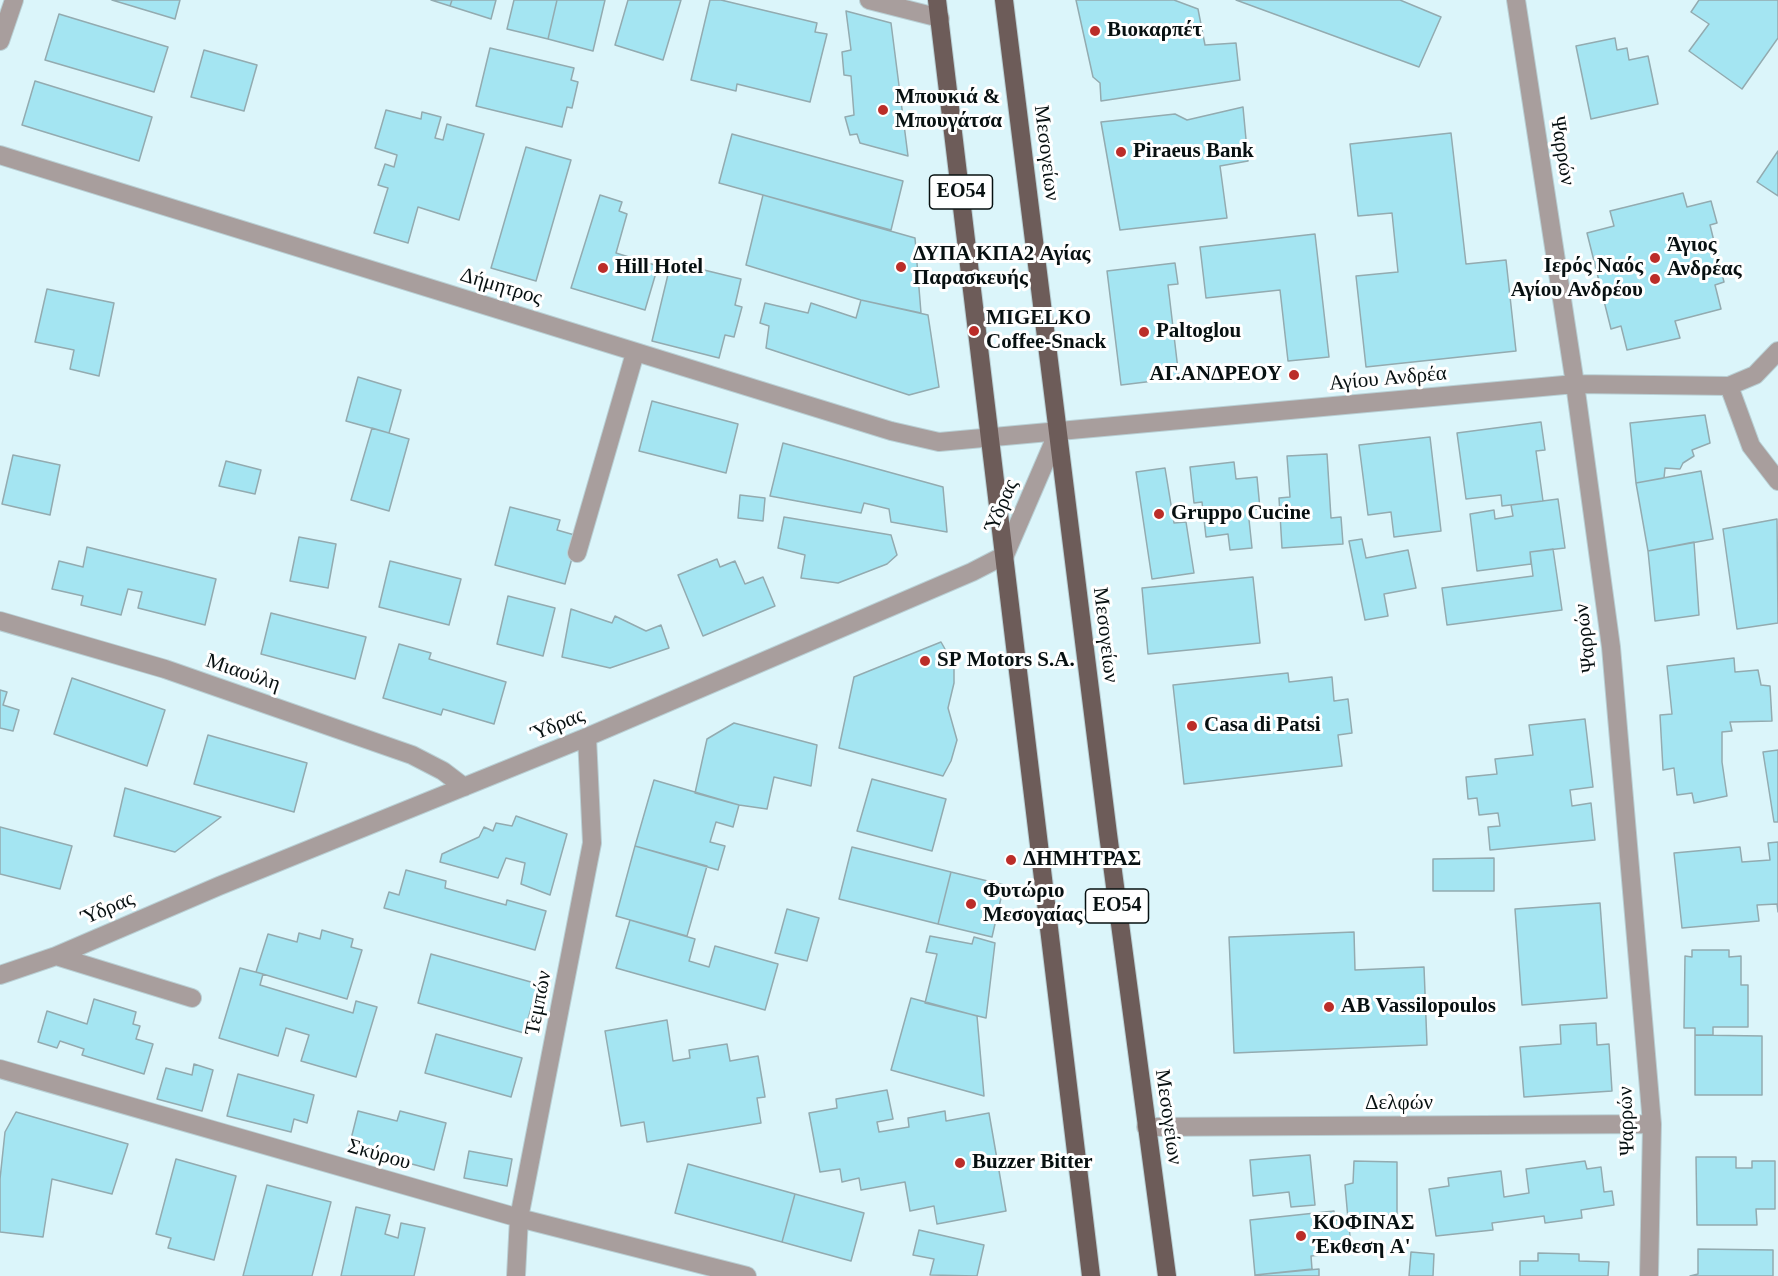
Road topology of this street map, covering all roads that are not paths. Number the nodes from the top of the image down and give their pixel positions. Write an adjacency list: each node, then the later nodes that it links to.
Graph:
1 (14, 0): 6 (street)
2 (869, 0): 5 (street)
3 (1004, 0): 12 (main road, Μεσογείων / ΕΟ54)
4 (1516, 0): 10 (street, Ψαρρών)
5 (939, 9): 13 (main road, ΕΟ54)
6 (0, 41)
7 (0, 155): 9 (street, Δήμητρος)
8 (1778, 351): 11 (street, Αγίου Ανδρέα)
9 (635, 353): 13 (street, Δήμητρος); 15 (street)
10 (1575, 384): 11 (street, Αγίου Ανδρέα); 12 (street, Αγίου Ανδρέα); 24 (street, Ψαρρών)
11 (1729, 386): 14 (street)
12 (1058, 432): 13 (street, Αγίου Ανδρέα); 16 (street, Ύδρας); 25 (main road, Μεσογείων / ΕΟ54)
13 (991, 439): 16 (main road, ΕΟ54)
14 (1778, 481)
15 (577, 554)
16 (1005, 555): 18 (street, Ύδρας); 29 (main road, ΕΟ54)
17 (0, 621): 19 (street, Μιαούλη)
18 (587, 737): 19 (street, Ύδρας); 26 (street, Τεμπών)
19 (464, 787): 20 (street, Ύδρας)
20 (56, 956): 21 (street, Ύδρας); 22 (street)
21 (0, 975)
22 (192, 998)
23 (0, 1069): 26 (street, Σκύρου)
24 (1652, 1124): 25 (street, Δελφών); 31 (street, Ψαρρών)
25 (1146, 1127): 30 (main road, Μεσογείων / ΕΟ54)
26 (519, 1218): 27 (street, Τεμπών); 28 (street, Σκύρου)
27 (516, 1276)
28 (747, 1276)
29 (1091, 1276)
30 (1167, 1276)
31 (1649, 1276)

